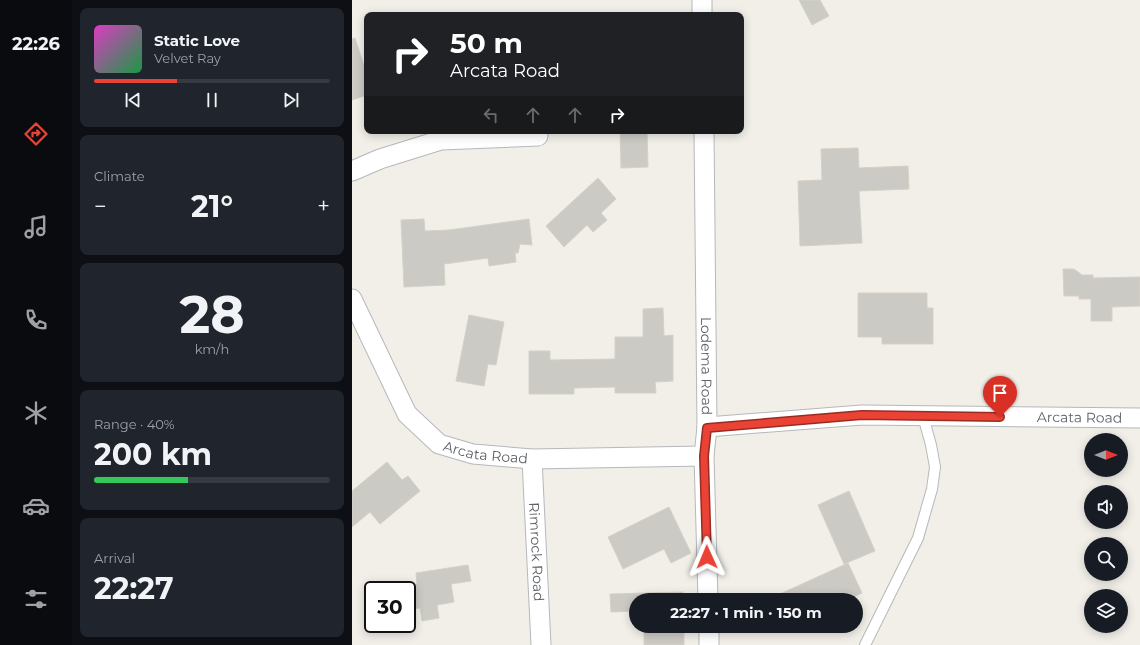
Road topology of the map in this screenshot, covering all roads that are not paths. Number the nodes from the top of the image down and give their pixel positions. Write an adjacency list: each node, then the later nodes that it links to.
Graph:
1 (702, 0): 2 (street)
2 (702, 12)
3 (704, 134): 9 (street, Lodema Road)
4 (538, 136): 5 (street)
5 (352, 171)
6 (352, 299): 11 (street, Arcata Road)
7 (923, 416): 8 (street, Arcata Road); 9 (street, Arcata Road); 16 (lane)
8 (1140, 418)
9 (707, 428): 10 (street, Lodema Road)
10 (704, 456): 11 (street, Arcata Road); 12 (street, Lodema Road)
11 (532, 458): 14 (street, Rimrock Road)
12 (708, 593)
13 (709, 633): 15 (street)
14 (541, 645)
15 (709, 645)
16 (865, 645)

